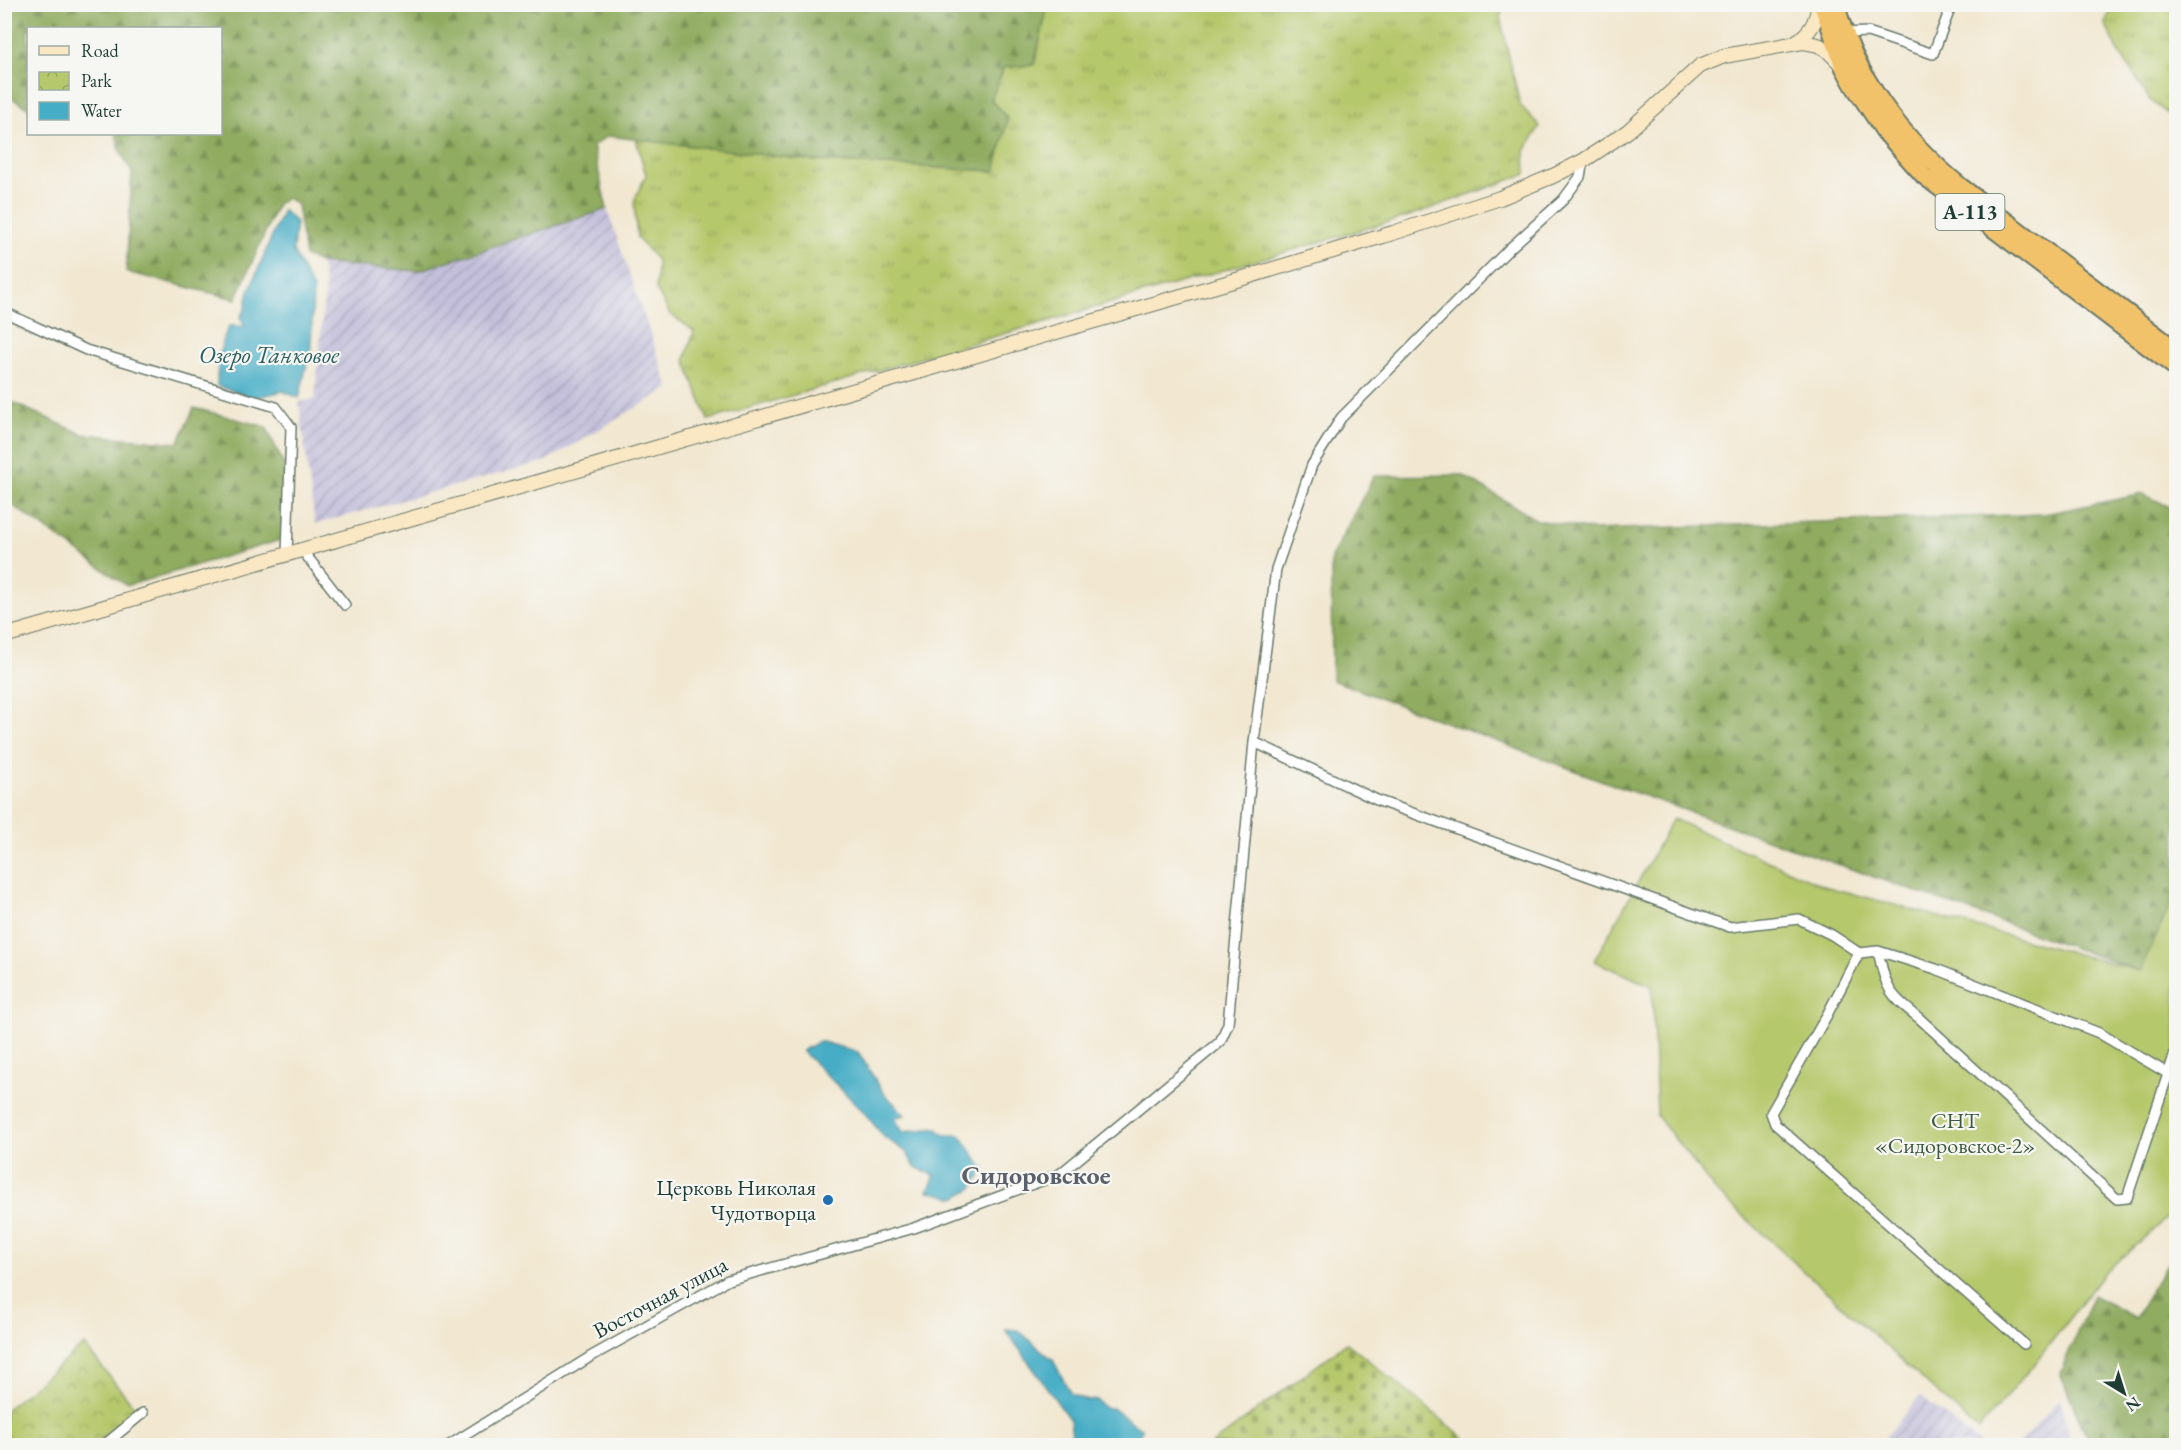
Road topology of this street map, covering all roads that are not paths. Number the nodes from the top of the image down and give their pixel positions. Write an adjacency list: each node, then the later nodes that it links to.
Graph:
1 (1820, 4): 5 (street); 6 (highway, А-113)
2 (1836, 4): 4 (highway, А-113)
3 (1952, 4): 4 (street)
4 (1845, 33): 9 (highway, А-113)
5 (1796, 42): 6 (street); 7 (street)
6 (1844, 68): 10 (highway, А-113)
7 (1583, 161): 11 (street); 15 (street, Восточная улица)
8 (4, 312): 12 (street)
9 (2176, 350)
10 (2176, 368)
11 (302, 550): 12 (street); 13 (street)
12 (287, 555): 14 (street)
13 (345, 605)
14 (4, 636)
15 (1254, 742): 17 (street); 23 (street, Восточная улица)
16 (1878, 951): 17 (street); 19 (street); 19 (street)
17 (1859, 953): 20 (street)
18 (2176, 1050): 19 (street)
19 (2167, 1073)
20 (2024, 1344)
21 (143, 1413): 22 (street)
22 (103, 1446)
23 (448, 1446)

